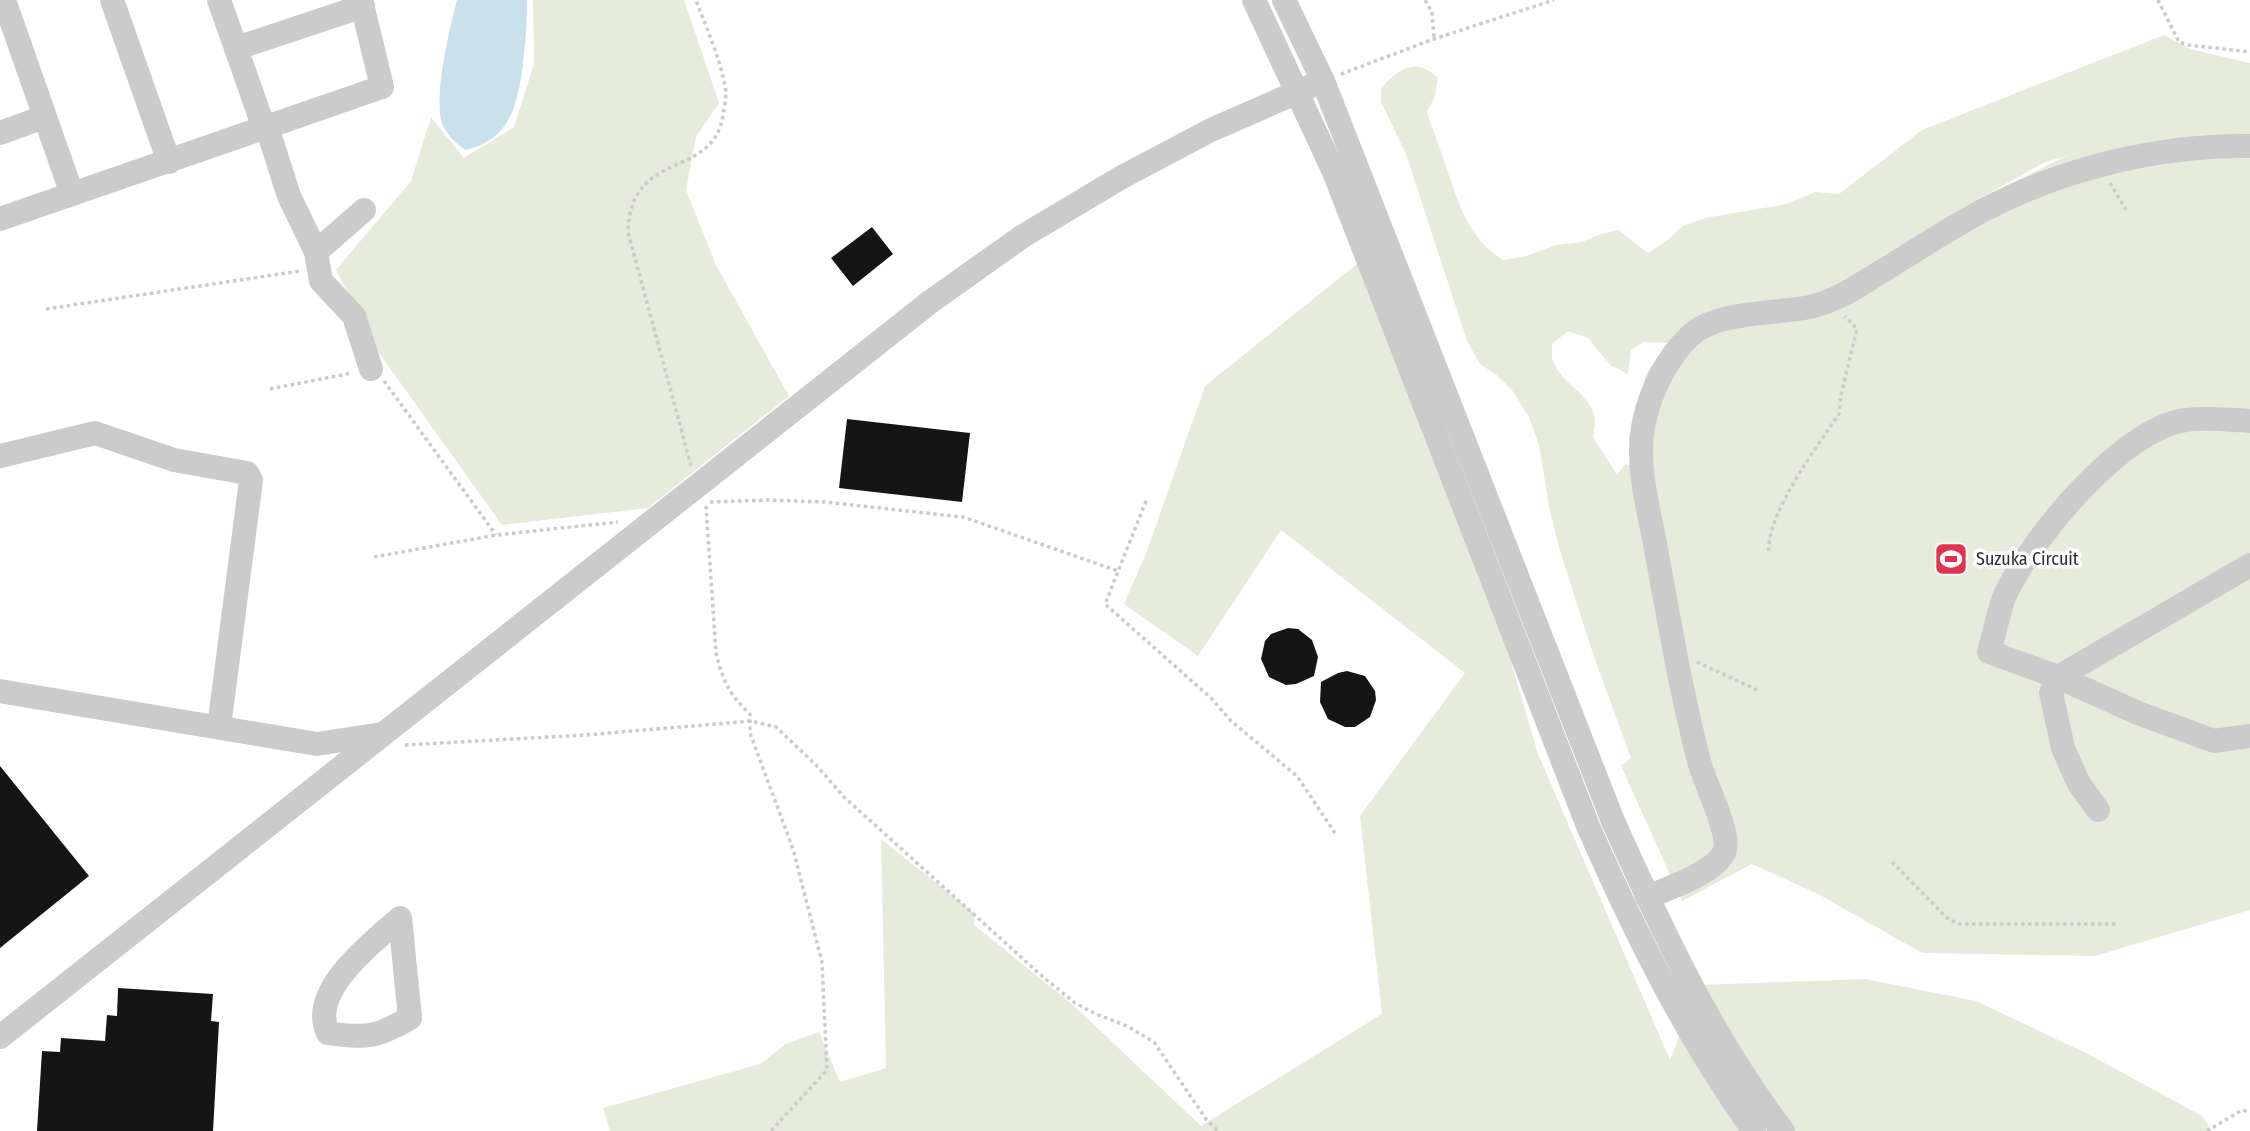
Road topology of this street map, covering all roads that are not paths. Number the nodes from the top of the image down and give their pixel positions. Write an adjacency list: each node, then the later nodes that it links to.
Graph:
1 (4, 0): 7 (street)
2 (112, 0): 15 (street)
3 (219, 0): 8 (street)
4 (1254, 0): 10 (street)
5 (1284, 0): 9 (street)
6 (362, 3): 8 (street); 12 (street)
7 (9, 41): 11 (street)
8 (237, 48): 12 (street)
9 (1323, 81): 10 (street); 30 (street)
10 (1298, 91): 28 (street); 33 (street)
11 (44, 117): 13 (street); 16 (street)
12 (266, 127): 15 (street); 19 (street)
13 (0, 133)
14 (2250, 146): 30 (street)
15 (169, 162): 16 (street)
16 (72, 194): 18 (street)
17 (364, 210): 19 (street)
18 (0, 219)
19 (317, 260): 20 (street)
20 (372, 369)
21 (2250, 421): 24 (street)
22 (0, 456): 26 (street)
23 (2250, 565): 24 (street)
24 (2058, 677): 27 (street); 29 (street)
25 (0, 691): 26 (street)
26 (219, 727): 28 (street)
27 (2250, 736)
28 (390, 740): 32 (street)
29 (2098, 810)
30 (1647, 897): 34 (street)
31 (400, 918): 31 (street)
32 (0, 1037)
33 (1754, 1131)
34 (1783, 1131)

